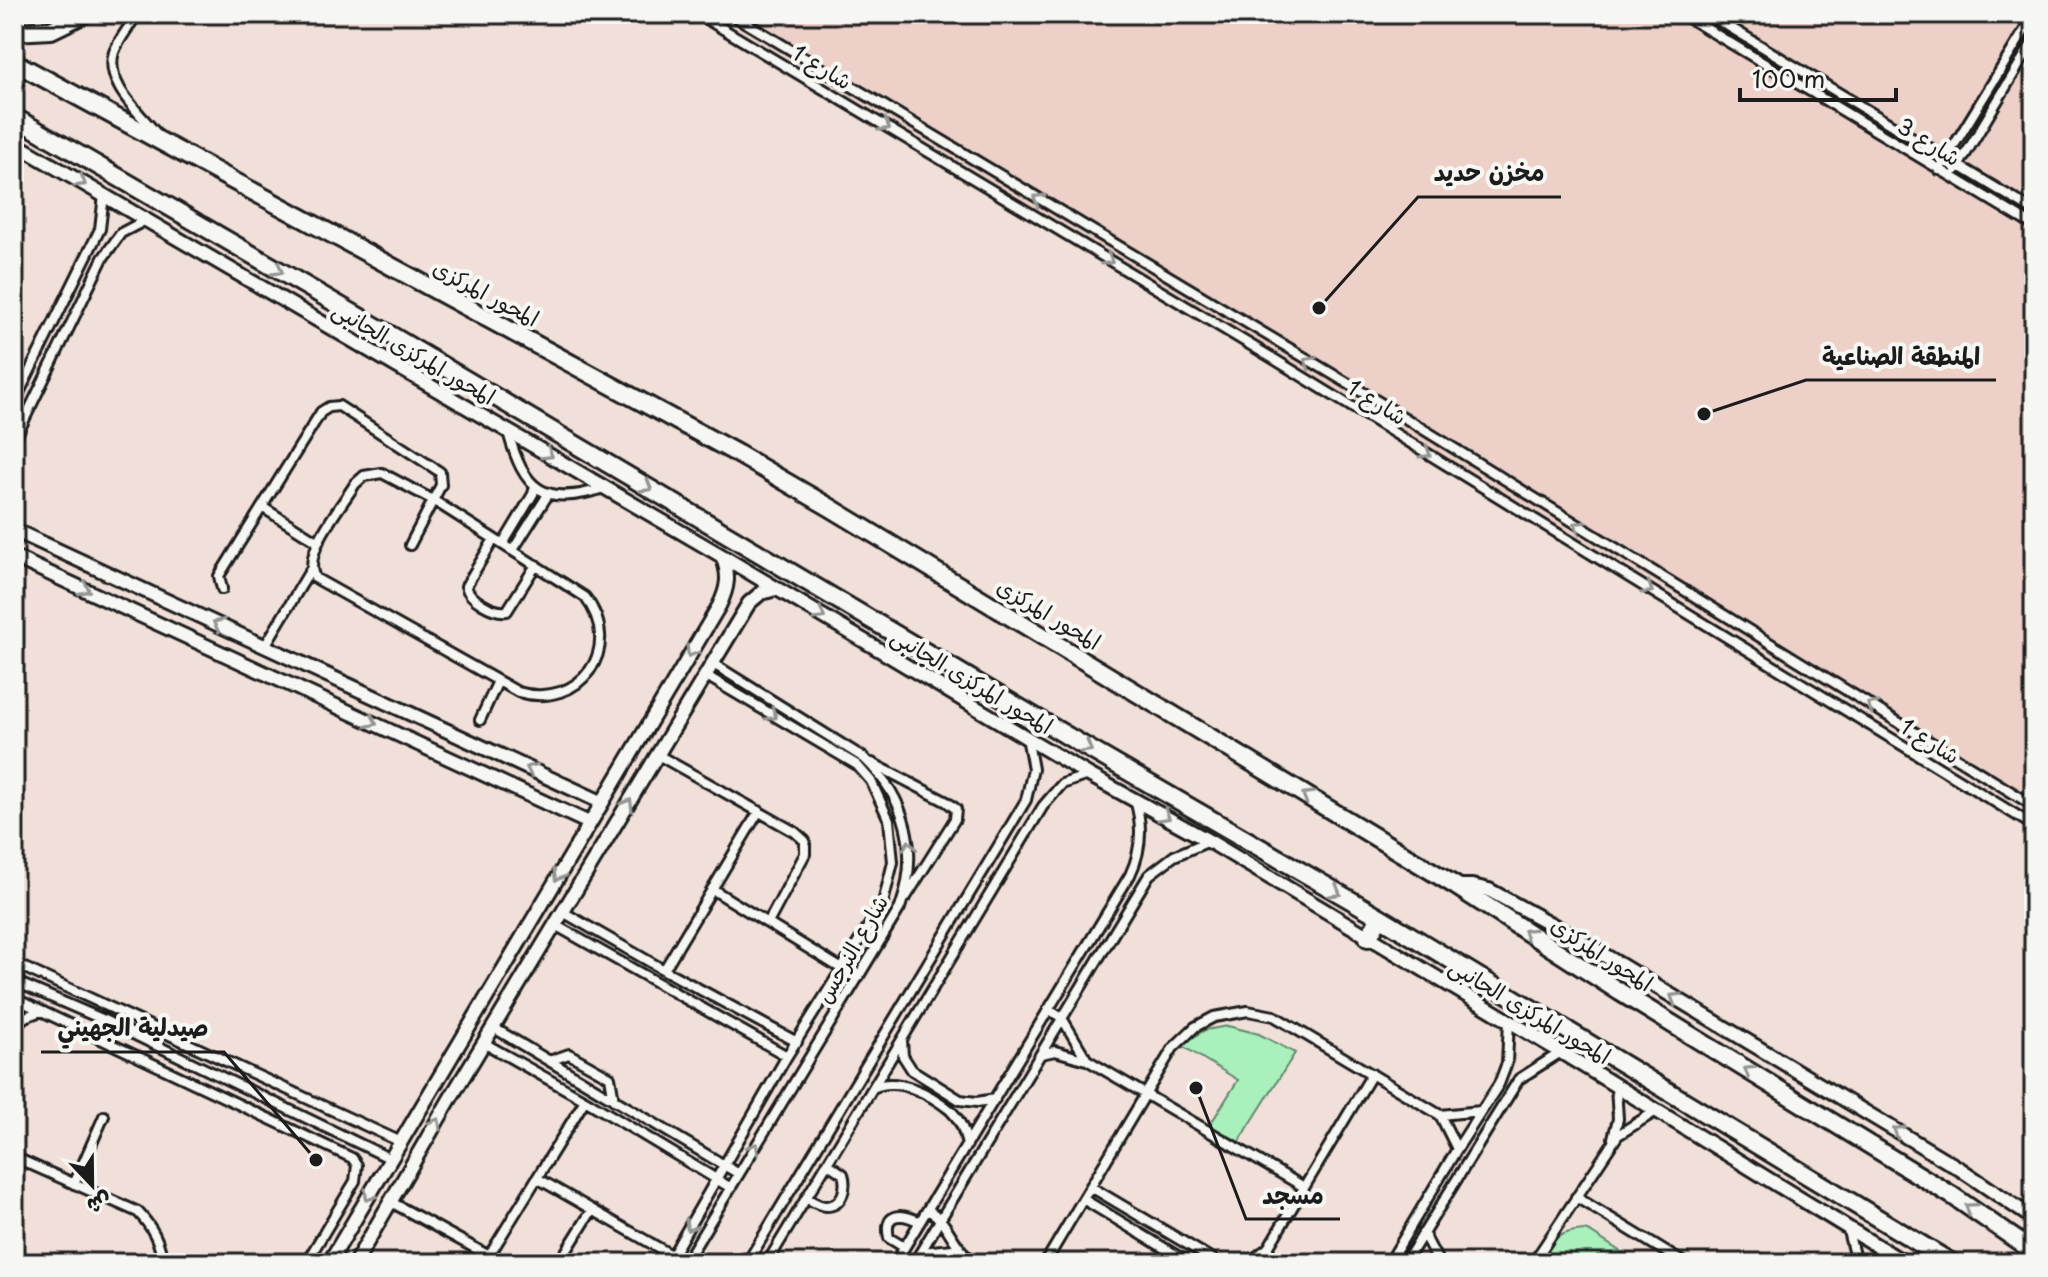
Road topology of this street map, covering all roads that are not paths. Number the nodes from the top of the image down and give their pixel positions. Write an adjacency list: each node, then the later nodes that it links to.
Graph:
1 (84, 14): 8 (highway)
2 (137, 14): 13 (street)
3 (731, 14): 25 (street, شارع 1, one-way to 3)
4 (1682, 14): 16 (street, شارع 3)
5 (1708, 14): 14 (street, شارع 3)
6 (701, 15): 26 (street, شارع 1, one-way to 26)
7 (2034, 15): 14 (street)
8 (14, 32)
9 (2034, 40): 15 (street)
10 (14, 62): 13 (highway, المحور المركزى)
11 (14, 117): 72 (highway, one-way to 72)
12 (14, 143): 18 (street, المحور المركزى الجانبى, one-way to 18)
13 (166, 147): 68 (highway, المحور المركزى, one-way to 13)
14 (1946, 159): 15 (street, شارع 3); 16 (street)
15 (1958, 166): 17 (street); 19 (street, شارع 3)
16 (1939, 170): 17 (street, شارع 3)
17 (1951, 177): 20 (street, شارع 3)
18 (104, 195): 21 (street, المحور المركزى الجانبى); 23 (street)
19 (2031, 209): 20 (street)
20 (2021, 219): 22 (street, شارع 3)
21 (148, 220): 24 (street); 28 (street, المحور المركزى الجانبى)
22 (2034, 226)
23 (90, 251): 24 (street); 27 (street)
24 (103, 258): 29 (street)
25 (1155, 269): 26 (street); 63 (street, شارع 1, one-way to 25)
26 (1147, 283): 66 (street, شارع 1, one-way to 66)
27 (14, 403)
28 (508, 431): 30 (street); 31 (street, المحور المركزى الجانبى, one-way to 31)
29 (14, 441)
30 (535, 486): 32 (street); 38 (street)
31 (604, 488): 32 (street); 41 (street, المحور المركزى الجانبى)
32 (549, 493): 40 (street)
33 (433, 500): 34 (street); 36 (street); 37 (street); 39 (street)
34 (262, 507): 37 (street); 45 (street)
35 (14, 530): 49 (street, one-way to 35)
36 (494, 539): 38 (street); 43 (street)
37 (318, 542): 44 (street)
38 (503, 544): 40 (street)
39 (410, 545)
40 (513, 550): 43 (street)
41 (722, 556): 46 (street, المحور المركزى الجانبى); 47 (street)
42 (14, 557): 54 (street, one-way to 54)
43 (536, 565): 53 (street)
44 (311, 569): 49 (street); 53 (street)
45 (222, 589)
46 (776, 589): 48 (street); 57 (street, المحور المركزى الجانبى, one-way to 57)
47 (719, 606): 48 (street); 62 (street, one-way to 62)
48 (738, 621): 51 (street)
49 (265, 646): 50 (street)
50 (303, 664): 52 (street); 54 (street)
51 (709, 669): 58 (street); 59 (street, شارع النرجس); 77 (street, شارع النرجس, one-way to 77)
52 (339, 680): 55 (street); 62 (street, one-way to 52)
53 (498, 681): 56 (street)
54 (290, 684): 55 (street)
55 (328, 701): 65 (street, one-way to 65)
56 (480, 720)
57 (1027, 736): 60 (street, المحور المركزى الجانبى); 151 (street)
58 (658, 755): 64 (street); 71 (street, one-way to 58)
59 (864, 758): 70 (street, شارع النرجس, one-way to 59); 70 (street)
60 (1089, 775): 61 (street, المحور المركزى الجانبى); 89 (street)
61 (1135, 799): 67 (street, المحور المركزى الجانبى, one-way to 67); 81 (street)
62 (601, 802): 65 (street)
63 (2034, 806)
64 (759, 811): 69 (street); 73 (street)
65 (589, 823): 99 (street, one-way to 99)
66 (2034, 826)
67 (1209, 841): 75 (street, المحور المركزى الجانبى); 83 (street)
68 (1456, 886): 132 (street, one-way to 68); 141 (highway, المحور المركزى, one-way to 68)
69 (712, 889): 73 (street); 78 (street)
70 (900, 908): 118 (street, شارع النرجس, one-way to 70)
71 (563, 912): 74 (street); 78 (street)
72 (1380, 917): 75 (highway); 168 (highway)
73 (768, 923): 77 (street)
74 (555, 925): 87 (street); 94 (street)
75 (1368, 938): 85 (street, المحور المركزى الجانبى)
76 (14, 963): 110 (street)
77 (842, 969): 90 (street, شارع النرجس)
78 (664, 970): 90 (street)
79 (14, 981): 84 (street)
80 (14, 998): 82 (street)
81 (1048, 1009): 83 (street); 103 (street)
82 (41, 1011): 86 (street); 88 (street)
83 (1062, 1018): 93 (street); 95 (street)
84 (104, 1020): 88 (street); 115 (street)
85 (1509, 1021): 92 (street, المحور المركزى الجانبى); 106 (street)
86 (14, 1025)
87 (494, 1028): 91 (street); 96 (street)
88 (95, 1036): 136 (street)
89 (902, 1039): 100 (street); 103 (street)
90 (797, 1042): 94 (street, شارع النرجس)
91 (484, 1043): 102 (street); 104 (street)
92 (1561, 1052): 98 (street, المحور المركزى الجانبى); 135 (street)
93 (1040, 1055): 95 (street); 131 (street)
94 (787, 1056): 117 (street, شارع النرجس)
95 (1087, 1060): 101 (street)
96 (549, 1061): 105 (street); 105 (street)
97 (1372, 1074): 101 (street); 108 (street); 123 (street)
98 (1616, 1086): 107 (street, المحور المركزى الجانبى); 112 (street)
99 (431, 1088): 102 (street); 110 (street)
100 (872, 1089): 111 (street); 116 (street)
101 (1146, 1094): 122 (street); 123 (street)
102 (450, 1099): 128 (street, one-way to 102)
103 (995, 1099): 111 (street)
104 (585, 1100): 119 (street); 120 (street)
105 (614, 1100): 117 (street)
106 (1481, 1111): 108 (street); 113 (street)
107 (1656, 1111): 112 (street); 134 (street, المحور المركزى الجانبى)
108 (1440, 1115): 113 (street)
109 (104, 1116): 121 (street)
110 (401, 1142): 115 (street)
111 (967, 1145): 130 (street)
112 (1609, 1146): 125 (street)
113 (1457, 1149): 161 (street)
114 (14, 1157): 121 (street)
115 (391, 1159): 143 (street, one-way to 143)
116 (827, 1163): 126 (street); 126 (street)
117 (726, 1167): 118 (street); 120 (street, شارع النرجس)
118 (739, 1174): 124 (street, شارع النرجس)
119 (537, 1178): 129 (street); 142 (street)
120 (718, 1179): 124 (street); 144 (street, شارع النرجس, one-way to 144)
121 (74, 1184): 145 (street)
122 (1091, 1187): 127 (street); 158 (street)
123 (1304, 1187): 138 (street)
124 (731, 1188): 150 (street, شارع النرجس)
125 (1576, 1197): 164 (street); 165 (street)
126 (806, 1198): 152 (street)
127 (1083, 1199): 156 (street); 157 (street)
128 (391, 1202): 142 (street); 147 (street)
129 (592, 1210): 144 (street); 149 (street)
130 (928, 1210): 131 (street); 133 (street)
131 (941, 1218): 139 (street); 140 (street)
132 (2034, 1219)
133 (920, 1222): 137 (street); 137 (street)
134 (1847, 1227): 166 (street); 167 (street, المحور المركزى الجانبى)
135 (1423, 1233): 162 (street); 163 (street)
136 (319, 1241): 143 (street); 146 (street)
137 (904, 1247): 153 (street)
138 (1268, 1248): 159 (street); 160 (street)
139 (921, 1252): 140 (street); 154 (street)
140 (963, 1252): 155 (street)
141 (2034, 1252)
142 (489, 1256): 148 (street)
143 (333, 1258)
144 (670, 1260)
145 (162, 1263)
146 (306, 1263)
147 (355, 1263)
148 (502, 1263)
149 (559, 1263)
150 (685, 1263)
151 (747, 1263)
152 (767, 1263)
153 (895, 1263)
154 (914, 1263)
155 (981, 1263)
156 (1045, 1263)
157 (1189, 1263)
158 (1219, 1263)
159 (1248, 1263)
160 (1269, 1263)
161 (1389, 1263)
162 (1405, 1263)
163 (1439, 1263)
164 (1533, 1263)
165 (1684, 1263)
166 (1856, 1263)
167 (1905, 1263)
168 (1952, 1263)

